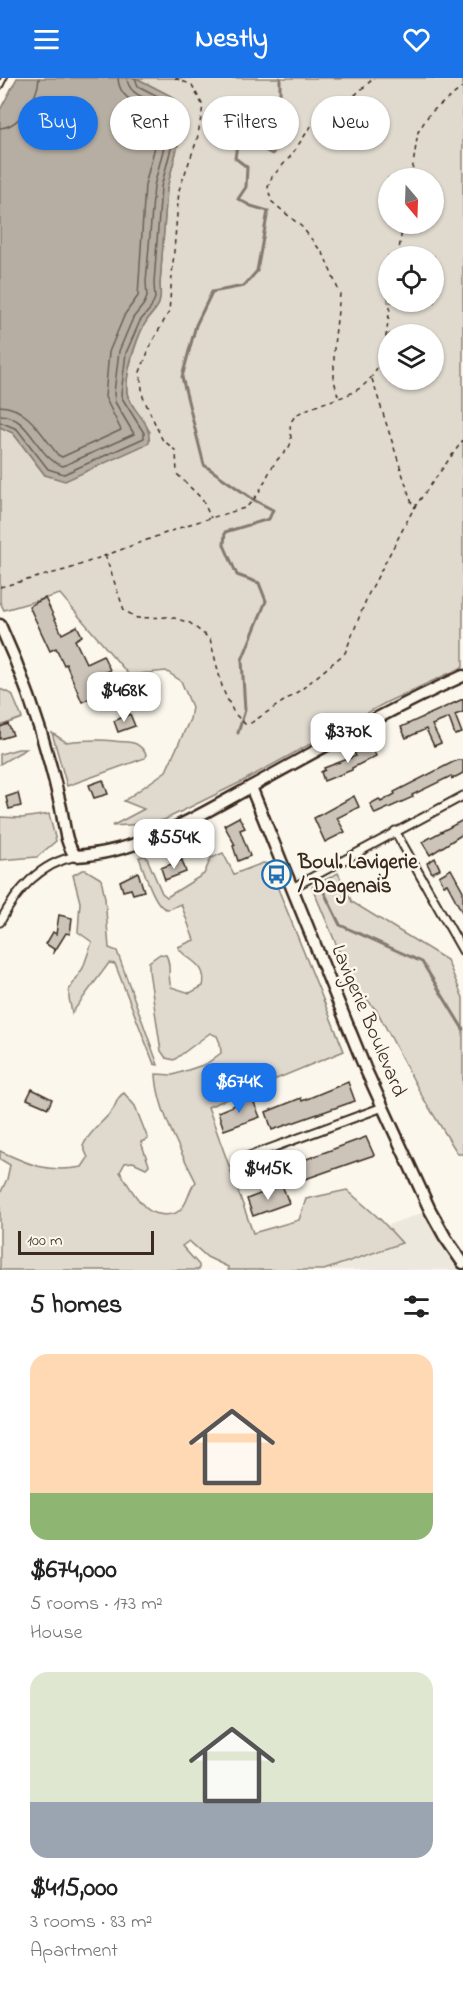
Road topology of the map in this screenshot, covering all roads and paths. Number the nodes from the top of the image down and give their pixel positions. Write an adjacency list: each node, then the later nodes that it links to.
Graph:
1 (4, 78): 4 (lane)
2 (176, 78): 12 (path)
3 (374, 78): 9 (path)
4 (0, 86)
5 (463, 87): 6 (path)
6 (413, 168)
7 (389, 312): 8 (path)
8 (372, 379): 9 (path); 11 (path)
9 (338, 398): 12 (path)
10 (463, 440): 11 (path)
11 (414, 508): 13 (path)
12 (211, 518): 13 (path)
13 (105, 555): 14 (path)
14 (0, 587)
15 (0, 625): 20 (street)
16 (463, 676): 17 (street)
17 (251, 787): 20 (street); 21 (street, Lavigerie Boulevard)
18 (463, 796): 19 (street)
19 (395, 831): 21 (street); 23 (street)
20 (76, 856): 22 (street)
21 (292, 888): 24 (street, Lavigerie Boulevard)
22 (0, 922)
23 (463, 951)
24 (383, 1107): 25 (street); 26 (street, Lavigerie Boulevard)
25 (247, 1157)
26 (463, 1263)

